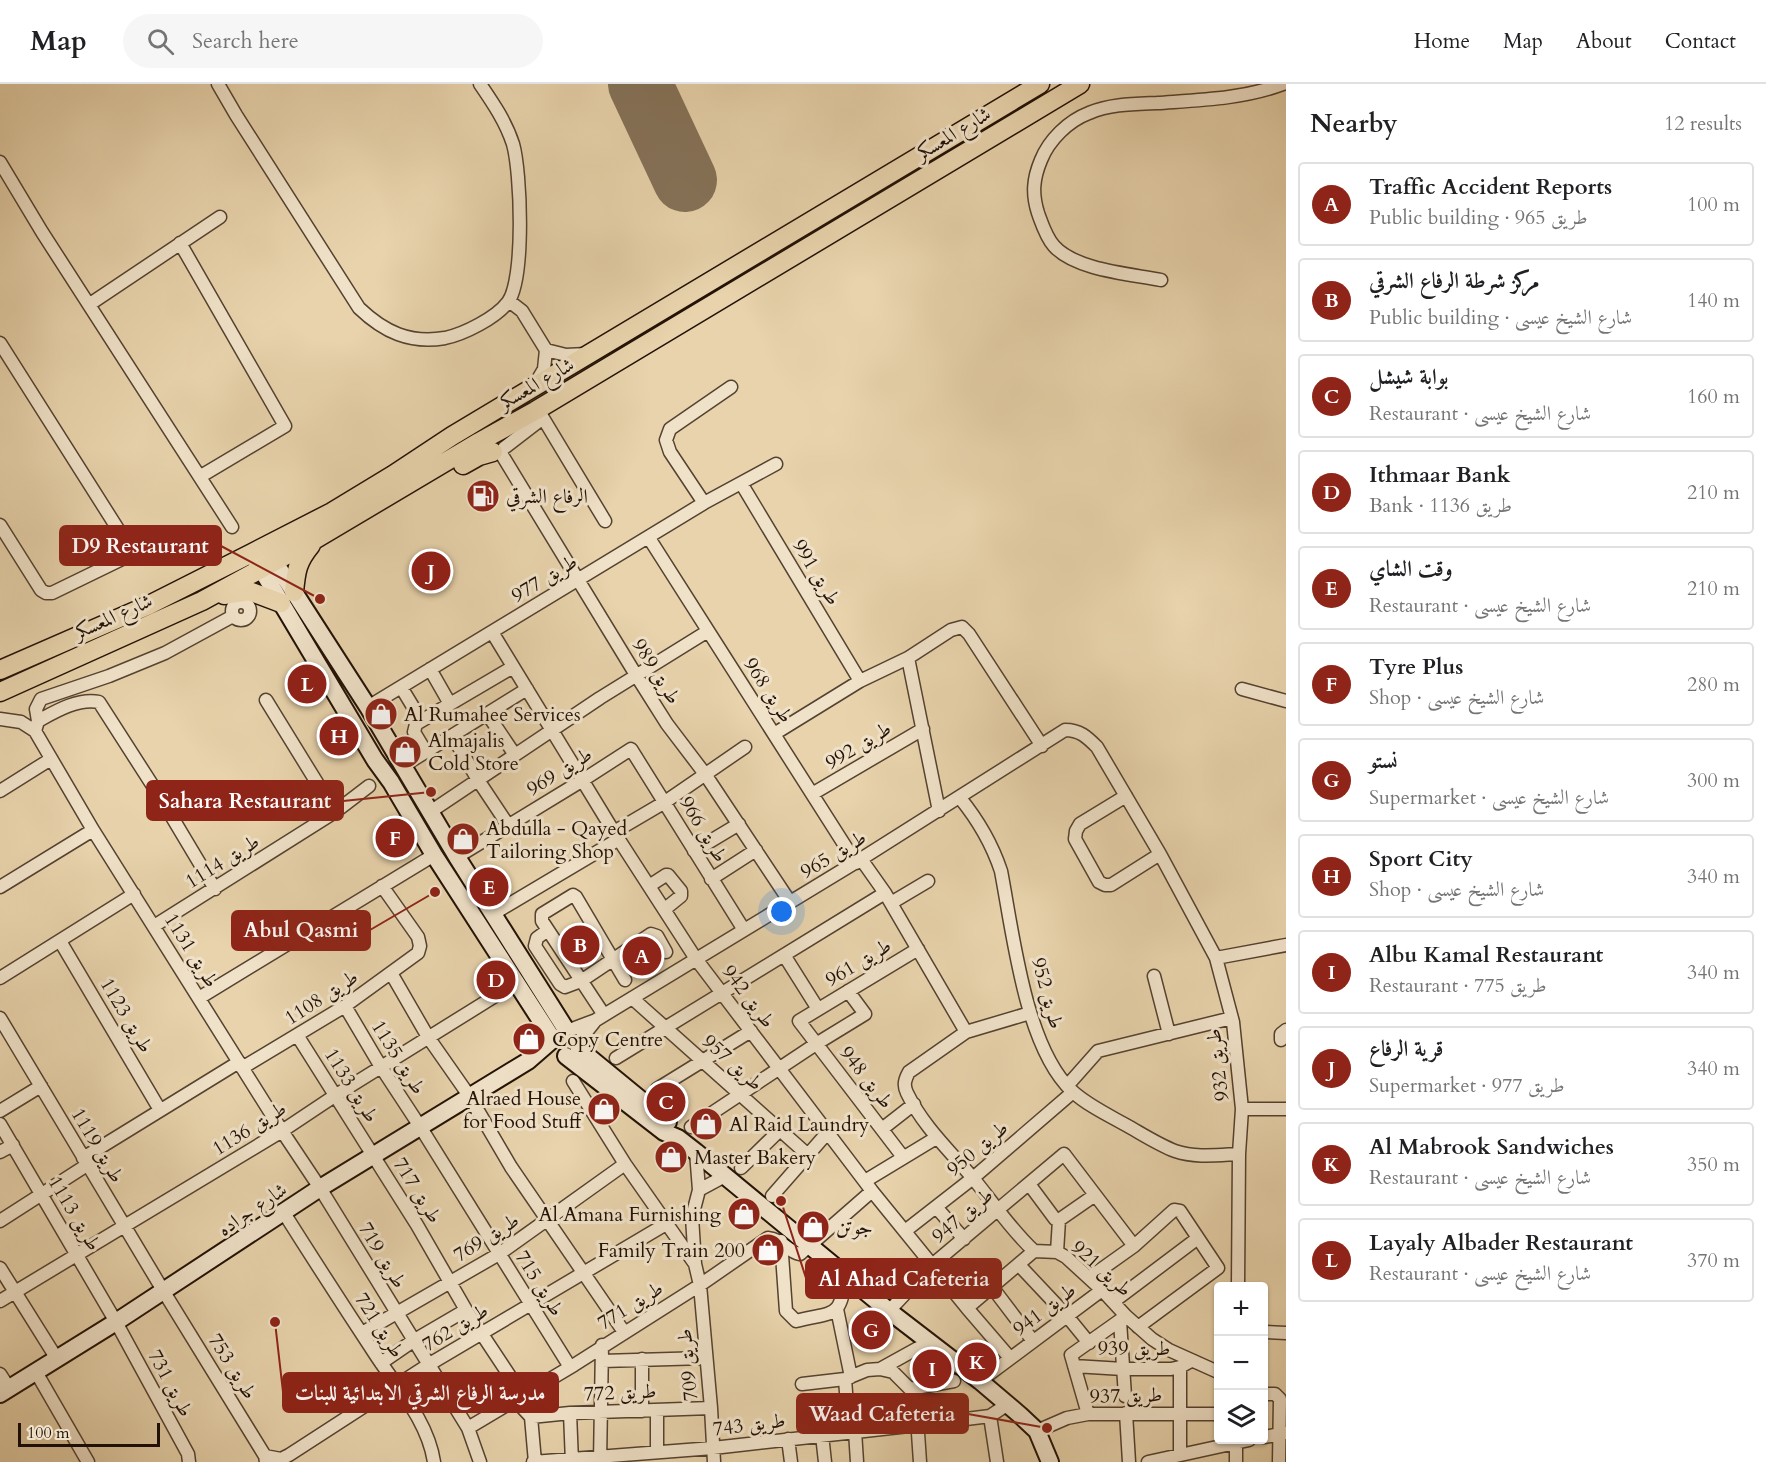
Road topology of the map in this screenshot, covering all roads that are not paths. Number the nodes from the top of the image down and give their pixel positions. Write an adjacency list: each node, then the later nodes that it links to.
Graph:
1 (218, 84): 11 (street)
2 (480, 84): 11 (street)
3 (1040, 84): 15 (main road, شارع المعسكر)
4 (1080, 84): 18 (main road, شارع المعسكر)
5 (1283, 84): 10 (street)
6 (0, 162): 7 (street)
7 (4, 178): 12 (street)
8 (220, 217): 9 (street)
9 (180, 243): 12 (street); 21 (street)
10 (1161, 280)
11 (509, 301): 14 (street)
12 (90, 304): 21 (street)
13 (0, 343): 26 (street)
14 (546, 350): 15 (street); 16 (street)
15 (589, 354): 16 (main road, شارع المعسكر)
16 (533, 387): 30 (main road, شارع المعسكر)
17 (731, 387): 24 (street)
18 (517, 421): 19 (main road); 22 (main road, شارع المعسكر)
19 (501, 450): 22 (main road); 25 (street); 31 (street, طريق 989)
20 (776, 464): 23 (street, طريق 977)
21 (201, 476): 27 (street)
22 (418, 478): 29 (main road, شارع المعسكر)
23 (741, 483): 24 (street, طريق 977); 44 (street, طريق 991)
24 (704, 503): 28 (street, طريق 977)
25 (605, 521)
26 (0, 525)
27 (232, 527)
28 (649, 538): 31 (street, طريق 977); 35 (street, طريق 968)
29 (314, 540): 30 (main road, شارع المعسكر); 32 (main road)
30 (263, 558): 32 (street); 33 (main road, شارع المعسكر); 39 (main road, شارع المعسكر)
31 (579, 580): 36 (street, طريق 977); 43 (street, طريق 989)
32 (288, 598): 33 (main road); 54 (street); 90 (street)
33 (202, 601): 49 (main road, شارع المعسكر)
34 (233, 616): 45 (street)
35 (708, 631): 43 (street); 61 (street, طريق 968)
36 (492, 632): 40 (street, طريق 942); 41 (street, طريق 977)
37 (0, 655): 39 (main road)
38 (908, 658): 44 (street); 59 (street, طريق 992); 64 (street)
39 (30, 659): 42 (main road, شارع المعسكر)
40 (513, 668): 47 (street, طريق 942); 53 (street)
41 (430, 669): 46 (street, طريق 977); 53 (street)
42 (0, 670)
43 (636, 675): 60 (street); 71 (street, طريق 989)
44 (860, 681): 61 (street)
45 (87, 684): 52 (street); 58 (street)
46 (401, 687): 54 (street, طريق 977); 57 (street)
47 (527, 689): 55 (street); 60 (street, طريق 942)
48 (1242, 689): 51 (street)
49 (0, 692)
50 (266, 700): 81 (street)
51 (1286, 700)
52 (99, 702): 58 (street); 98 (street)
53 (450, 704): 57 (street)
54 (368, 707): 70 (street)
55 (488, 715): 63 (street); 68 (street)
56 (0, 719): 58 (street)
57 (422, 720): 67 (street)
58 (37, 726): 69 (street, طريق 1131)
59 (923, 729): 76 (street, طريق 992); 80 (street, طريق 992)
60 (552, 730): 68 (street); 73 (street, طريق 942)
61 (774, 734): 76 (street, طريق 968)
62 (1056, 736): 64 (street, طريق 965); 77 (street, طريق 932)
63 (453, 737): 67 (street); 72 (street)
64 (1042, 746): 78 (street, طريق 965)
65 (745, 747): 71 (street)
66 (631, 749): 73 (street, طريق 969); 79 (street, طريق 966)
67 (426, 752): 70 (street)
68 (515, 755): 72 (street)
69 (51, 759): 75 (street); 85 (street, طريق 1131)
70 (403, 766): 82 (street)
71 (705, 774): 79 (street); 83 (street, طريق 989)
72 (478, 780): 82 (street); 84 (street)
73 (583, 780): 84 (street, طريق 969); 86 (street, طريق 942)
74 (369, 786): 81 (street, طريق 1114)
75 (0, 791)
76 (812, 794): 92 (street, طريق 968)
77 (1126, 796): 89 (street, طريق 932); 89 (street)
78 (960, 798): 80 (street, طريق 965); 127 (street, طريق 952)
79 (665, 802): 86 (street); 88 (street, طريق 966)
80 (939, 810): 92 (street, طريق 965)
81 (335, 812): 98 (street, طريق 1114)
82 (430, 812): 91 (street)
83 (739, 824): 87 (street, طريق 989); 88 (street)
84 (508, 825): 91 (street, طريق 969)
85 (93, 830): 97 (street); 99 (street, طريق 1131)
86 (616, 836): 96 (street, طريق 942); 103 (street)
87 (756, 850): 93 (street); 101 (street, طريق 989)
88 (694, 851): 93 (street, طريق 966)
89 (1160, 854): 112 (street, طريق 932)
90 (434, 855): 95 (street); 120 (street)
91 (458, 857): 103 (street)
92 (859, 861): 100 (street, طريق 961); 101 (street, طريق 965)
93 (711, 879): 106 (street, طريق 966)
94 (928, 881): 100 (street)
95 (382, 886): 115 (street, طريق 1108); 123 (street)
96 (649, 886): 102 (street, طريق 942); 102 (street)
97 (0, 887)
98 (215, 889): 104 (street, طريق 1114)
99 (134, 894): 104 (street, طريق 1131); 107 (street)
100 (888, 898): 109 (street, طريق 961); 111 (street)
101 (790, 902): 106 (street, طريق 965)
102 (664, 909): 113 (street, طريق 942)
103 (493, 914): 138 (street)
104 (154, 926): 123 (street, طريق 1131)
105 (548, 930): 114 (street); 119 (street); 119 (street)
106 (744, 930): 113 (street, طريق 965)
107 (60, 941): 117 (street); 155 (street, طريق 1123)
108 (1286, 945): 112 (street)
109 (918, 949): 121 (street, طريق 961); 134 (street, طريق 961)
110 (666, 952): 114 (street)
111 (784, 955): 122 (street); 126 (street, طريق 961)
112 (1216, 958): 130 (street, طريق 932)
113 (696, 959): 122 (street, طريق 942); 124 (street, طريق 965)
114 (614, 960): 118 (street); 119 (street)
115 (391, 973): 125 (street, طريق 1108); 137 (street)
116 (1154, 976): 135 (street)
117 (0, 978)
118 (625, 980)
119 (581, 981): 129 (street)
120 (516, 983): 137 (street, طريق 1136); 138 (street)
121 (848, 991): 126 (street, طريق 961); 139 (street)
122 (723, 992): 132 (street); 133 (street, طريق 942)
123 (199, 998): 142 (street, طريق 1131)
124 (632, 998): 129 (street, طريق 965); 132 (street, طريق 957)
125 (345, 1006): 136 (street, طريق 1108); 143 (street, طريق 1135)
126 (818, 1009): 131 (street, طريق 961)
127 (1030, 1013): 134 (street); 148 (street, طريق 952)
128 (0, 1018): 146 (street, طريق 1119)
129 (600, 1018): 138 (street, طريق 965)
130 (1232, 1018): 135 (street, طريق 950); 153 (street, طريق 932)
131 (799, 1021): 139 (street, طريق 948)
132 (666, 1028): 140 (street); 141 (street, طريق 957)
133 (751, 1031): 141 (street); 144 (street, طريق 942)
134 (966, 1032): 152 (street)
135 (1169, 1034): 148 (street, طريق 950)
136 (297, 1035): 142 (street, طريق 1108); 150 (street, طريق 1133)
137 (428, 1037): 143 (street, طريق 1136); 151 (street)
138 (565, 1042): 151 (street, شارع جراده); 163 (street)
139 (816, 1044): 144 (street); 159 (street, طريق 948)
140 (616, 1058)
141 (703, 1061): 147 (street); 149 (street, طريق 957)
142 (241, 1065): 155 (street); 161 (street, طريق 1131)
143 (381, 1067): 150 (street, طريق 1136); 158 (street, طريق 1135)
144 (779, 1068): 149 (street); 162 (street, طريق 942)
145 (573, 1081): 173 (street, طريق 709)
146 (40, 1086): 156 (street); 172 (street, طريق 1119)
147 (657, 1089)
148 (1070, 1089): 168 (street, طريق 952); 176 (street, طريق 950)
149 (740, 1094): 160 (street, طريق 957); 163 (street)
150 (336, 1095): 161 (street, طريق 1136); 170 (street, طريق 1133)
151 (470, 1097): 158 (street, شارع جراده); 189 (street)
152 (914, 1104): 159 (street); 164 (street)
153 (1242, 1109): 154 (street); 168 (street, طريق 932)
154 (1286, 1109)
155 (160, 1110): 172 (street)
156 (0, 1111)
157 (0, 1124): 165 (street, طريق 1113)
158 (420, 1128): 170 (street, شارع جراده); 201 (street, طريق 715)
159 (882, 1129): 171 (street, طريق 948)
160 (780, 1130): 169 (street, طريق 957); 174 (street)
161 (282, 1131): 179 (street, طريق 1131); 191 (street, طريق 1136)
162 (828, 1132): 169 (street); 178 (street, طريق 942)
163 (684, 1133): 167 (street)
164 (936, 1138): 171 (street); 176 (street)
165 (13, 1145): 166 (street); 181 (street, طريق 1113)
166 (0, 1152)
167 (696, 1152): 175 (street); 180 (street, طريق 709)
168 (1239, 1154): 210 (street, طريق 932)
169 (808, 1155): 183 (street)
170 (374, 1156): 179 (street, شارع جراده); 209 (street, طريق 717)
171 (903, 1157): 178 (street)
172 (85, 1161): 181 (street); 191 (street, طريق 1119)
173 (626, 1164): 189 (street, طريق 769); 190 (street, طريق 709)
174 (741, 1168)
175 (725, 1176): 180 (street); 196 (street)
176 (973, 1178): 184 (street, طريق 950); 185 (street)
177 (1029, 1184): 182 (street, طريق 947); 185 (street, طريق 947); 187 (street)
178 (869, 1186): 192 (street, طريق 942); 196 (street)
179 (320, 1188): 186 (street, شارع جراده); 223 (street, طريق 719)
180 (699, 1190): 202 (street, طريق 709)
181 (41, 1194): 188 (street); 200 (street, طريق 1113)
182 (1095, 1194): 187 (street); 197 (street)
183 (772, 1196)
184 (936, 1206): 192 (street, طريق 950); 194 (street)
185 (997, 1211): 194 (street, طريق 947); 198 (street)
186 (284, 1213): 215 (street, شارع جراده); 230 (street, طريق 721)
187 (1059, 1220): 199 (street)
188 (0, 1221)
189 (547, 1221): 201 (street, طريق 769); 206 (street)
190 (666, 1224): 202 (street, طريق 709); 206 (street, طريق 762)
191 (125, 1226): 200 (street, طريق 1136); 215 (street, طريق 1119)
192 (904, 1231): 203 (street, طريق 942)
193 (1198, 1238): 197 (street, طريق 941); 217 (street); 227 (street, طريق 941)
194 (964, 1239): 203 (street, طريق 947)
195 (781, 1241): 196 (street); 211 (street, طريق 771); 220 (street)
196 (801, 1245): 207 (street)
197 (1134, 1246): 208 (street, طريق 941)
198 (1034, 1251): 199 (street, طريق 921); 204 (street)
199 (1057, 1252): 208 (street, طريق 921)
200 (77, 1254): 214 (street, طريق 1136); 226 (street, طريق 1113)
201 (499, 1254): 209 (street, طريق 769); 218 (street, طريق 715)
202 (695, 1264): 211 (street, طريق 709)
203 (932, 1265): 219 (street, طريق 942); 222 (street, طريق 947)
204 (1019, 1265): 212 (street); 224 (street)
205 (0, 1268): 214 (street)
206 (582, 1273): 218 (street, طريق 762); 228 (street)
207 (846, 1274): 220 (street); 222 (street)
208 (1089, 1278): 213 (street, طريق 921)
209 (450, 1282): 221 (street, طريق 717); 223 (street, طريق 769)
210 (1238, 1282)
211 (700, 1285): 228 (street, طريق 771); 238 (street, طريق 709)
212 (992, 1287): 219 (street); 234 (street)
213 (1102, 1290): 217 (street, طريق 921); 224 (street, طريق 941)
214 (15, 1292): 216 (street, طريق 1136); 240 (street)
215 (164, 1292): 226 (street, شارع جراده); 290 (street, طريق 753)
216 (0, 1301)
217 (1113, 1302): 225 (street, طريق 921)
218 (530, 1305): 231 (street, طريق 762); 247 (street, طريق 715)
219 (967, 1308): 239 (street, طريق 942)
220 (837, 1309): 253 (street)
221 (466, 1310): 231 (street, طريق 717); 233 (street)
222 (889, 1311): 255 (street)
223 (395, 1313): 230 (street, طريق 769); 233 (street, طريق 719)
224 (1067, 1316): 234 (street, طريق 941); 235 (street)
225 (1123, 1319): 227 (street, طريق 921); 235 (street, طريق 939); 250 (street)
226 (116, 1322): 240 (street, شارع جراده); 295 (street, طريق 731)
227 (1138, 1327): 244 (street, طريق 921)
228 (624, 1332): 236 (street, طريق 771)
229 (1268, 1332): 232 (street)
230 (362, 1333): 245 (street, طريق 721)
231 (481, 1333): 246 (street, طريق 762); 262 (street, طريق 717)
232 (1286, 1333)
233 (413, 1341): 245 (street); 246 (street, طريق 719)
234 (1033, 1341): 239 (street, طريق 941)
235 (1089, 1343): 243 (street, طريق 939)
236 (602, 1345): 242 (street); 247 (street, طريق 771)
237 (918, 1348): 249 (street)
238 (705, 1358): 241 (street, طريق 771); 264 (street, طريق 709)
239 (1010, 1358): 255 (street, طريق 941)
240 (57, 1359): 252 (street, شارع جراده)
241 (642, 1359): 242 (street, طريق 771); 266 (street)
242 (602, 1361): 267 (street)
243 (1072, 1361): 250 (street, طريق 939); 270 (street)
244 (1191, 1361): 248 (street, طريق 939); 251 (street, طريق 921)
245 (381, 1362): 258 (street, طريق 721)
246 (429, 1365): 258 (street, طريق 762); 276 (street, طريق 719)
247 (570, 1367): 262 (street, طريق 771)
248 (1180, 1367): 250 (street, طريق 939); 271 (street)
249 (880, 1369): 253 (street); 259 (street)
250 (1123, 1370): 260 (street)
251 (1214, 1370)
252 (36, 1372): 257 (street, شارع جراده); 294 (street)
253 (848, 1378): 256 (street); 278 (street)
254 (954, 1381): 259 (street)
255 (980, 1381): 263 (street)
256 (801, 1384)
257 (3, 1385)
258 (397, 1386): 290 (street, طريق 762); 296 (street, طريق 721)
259 (910, 1389): 275 (street)
260 (1125, 1395)
261 (1268, 1395): 279 (street)
262 (520, 1398): 274 (street, طريق 717); 276 (street, طريق 771)
263 (1008, 1404): 273 (street, طريق 743); 277 (street)
264 (711, 1408): 265 (street, طريق 772); 285 (street, طريق 709)
265 (657, 1410): 266 (street, طريق 772); 286 (street)
266 (642, 1411): 267 (street, طريق 772)
267 (601, 1412): 268 (street, طريق 772); 291 (street)
268 (570, 1413): 274 (street, طريق 772); 292 (street)
269 (1126, 1413): 270 (street, طريق 937); 271 (street, طريق 937); 306 (street)
270 (1088, 1414): 277 (street, طريق 937)
271 (1181, 1414): 272 (street, طريق 937); 287 (street)
272 (1214, 1414)
273 (990, 1416): 275 (street, طريق 743); 304 (street)
274 (531, 1417): 298 (street)
275 (918, 1425): 278 (street, طريق 743); 303 (street)
276 (468, 1428): 297 (street, طريق 719)
277 (1037, 1431): 305 (street)
278 (852, 1432): 280 (street, طريق 743); 302 (street)
279 (1283, 1433): 281 (street); 309 (street)
280 (822, 1435): 282 (street, طريق 743); 301 (street)
281 (1268, 1436)
282 (788, 1439): 285 (street, طريق 743); 300 (street)
283 (1221, 1444): 287 (street)
284 (1228, 1444): 308 (street)
285 (713, 1448): 288 (street, طريق 743); 299 (street, طريق 709)
286 (657, 1452): 288 (street, طريق 743); 289 (street, طريق 743)
287 (1186, 1456): 293 (street)
288 (670, 1457)
289 (637, 1458): 291 (street, طريق 743)
290 (266, 1459)
291 (601, 1459): 292 (street, طريق 743)
292 (572, 1461): 298 (street, طريق 743)
293 (1162, 1461): 307 (street)
294 (88, 1462)
295 (189, 1462)
296 (434, 1462)
297 (480, 1462)
298 (534, 1462)
299 (714, 1462)
300 (791, 1462)
301 (825, 1462)
302 (857, 1462)
303 (920, 1462)
304 (997, 1462)
305 (1050, 1462)
306 (1129, 1462)
307 (1148, 1462)
308 (1236, 1462)
309 (1279, 1462)

